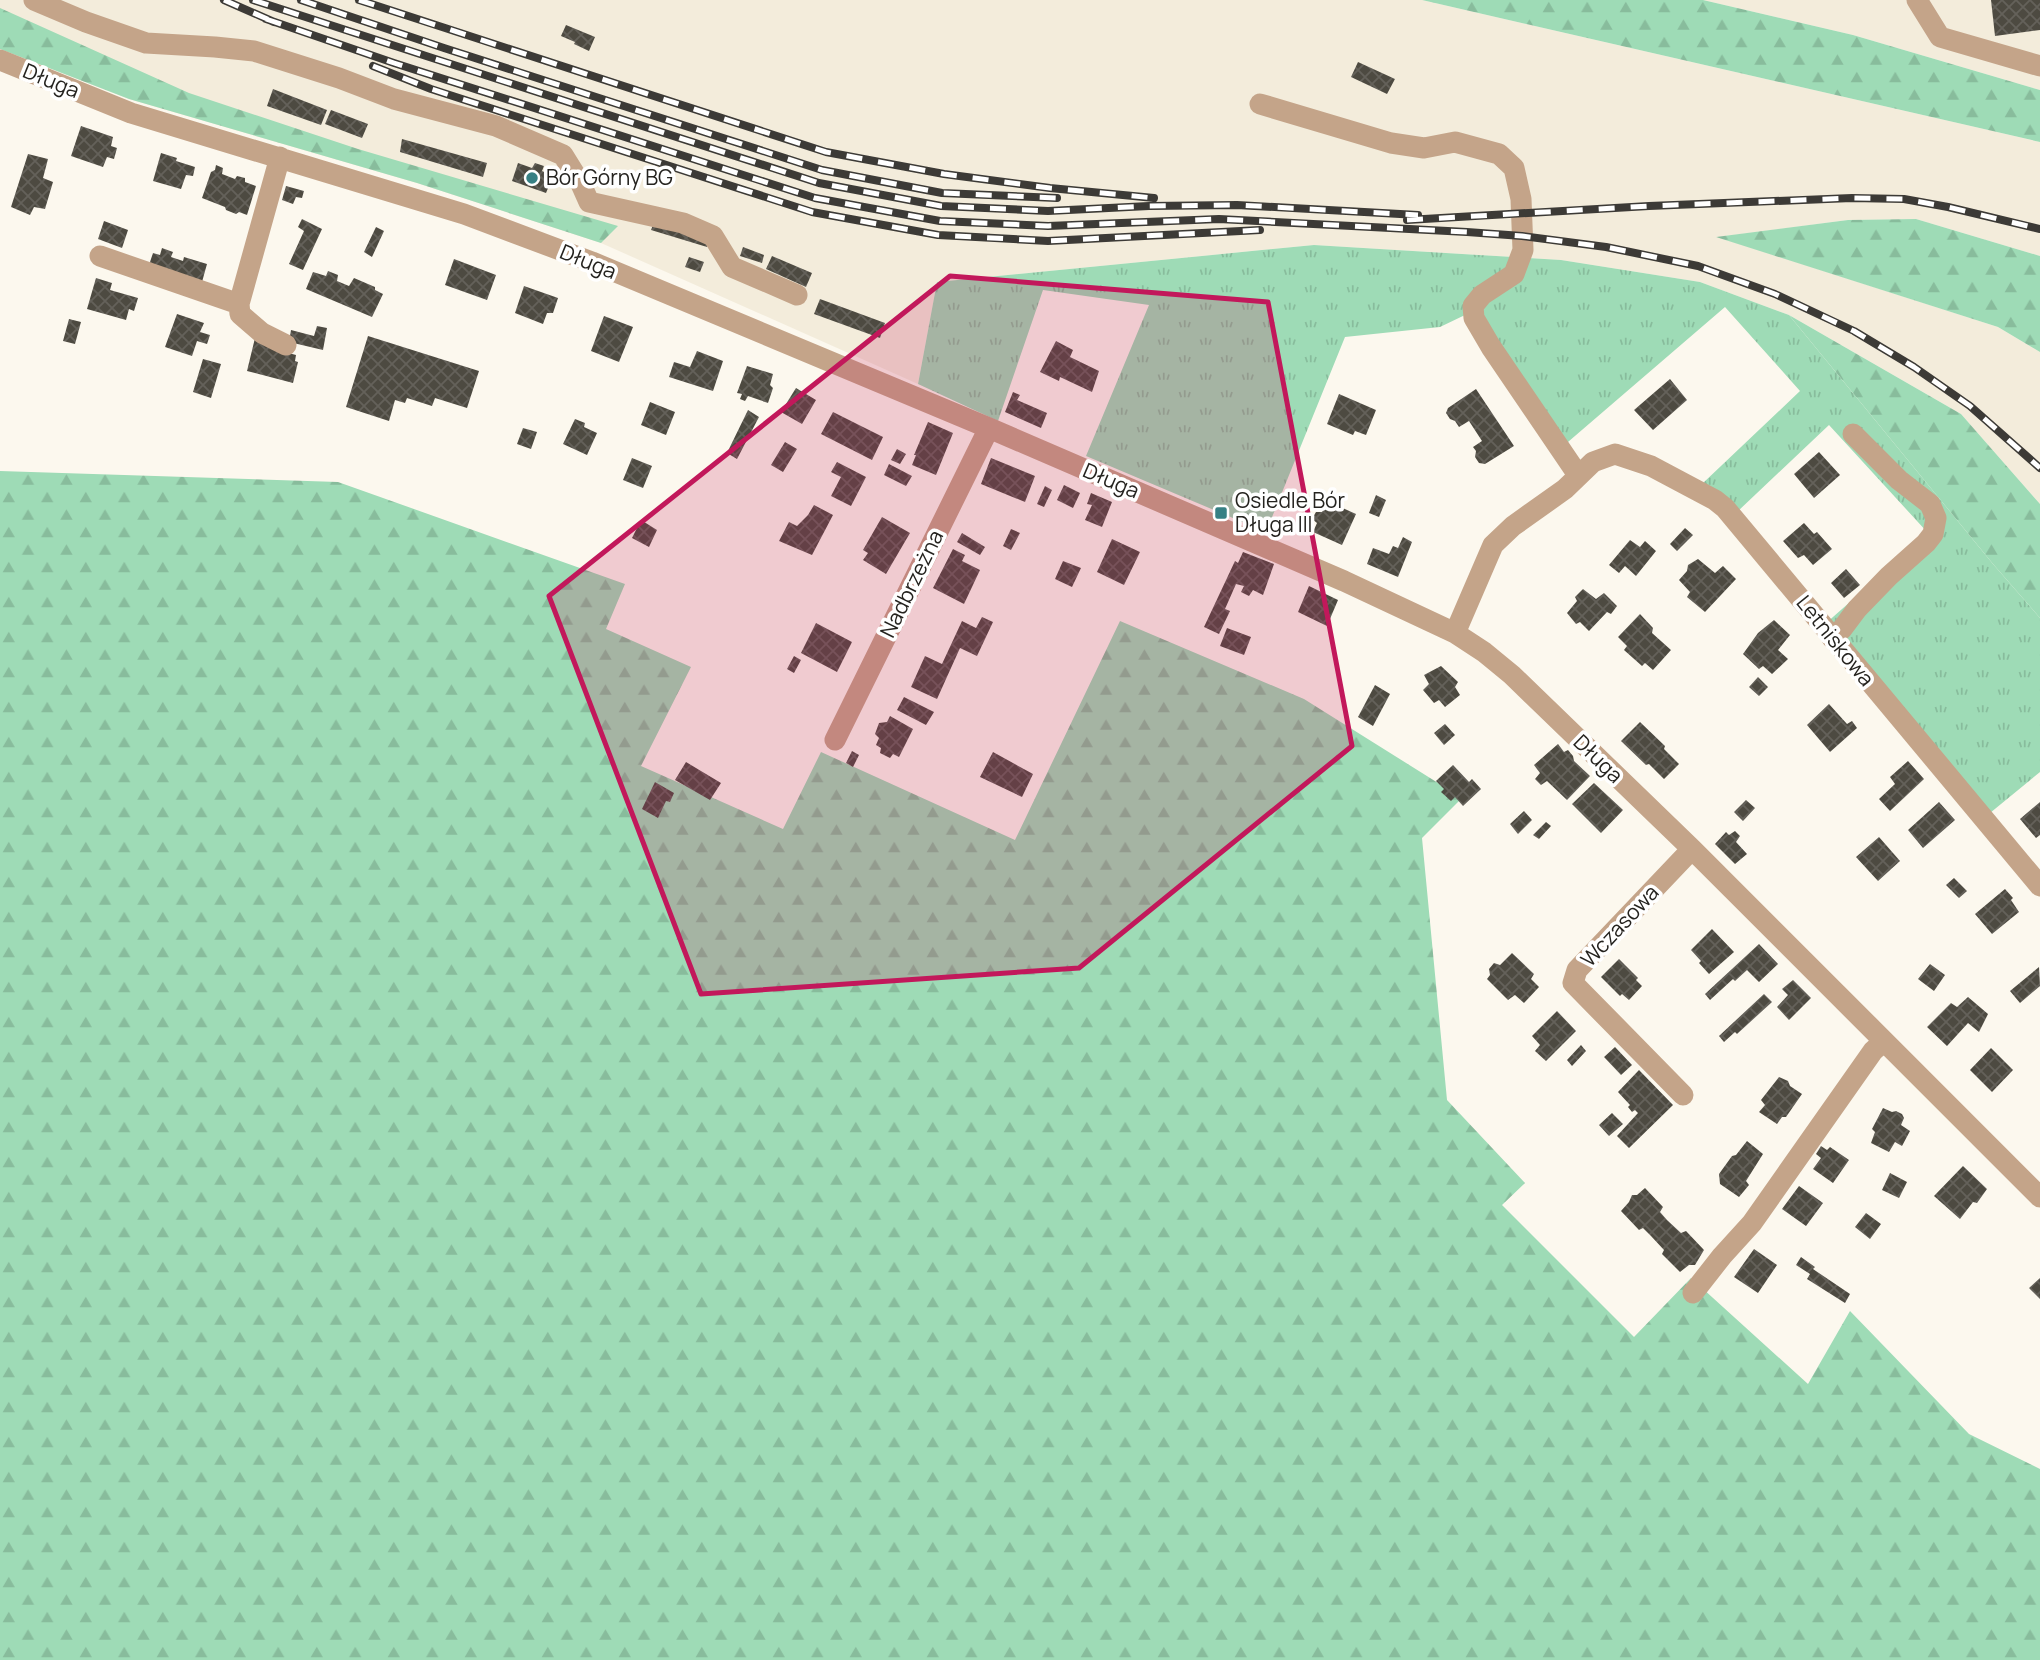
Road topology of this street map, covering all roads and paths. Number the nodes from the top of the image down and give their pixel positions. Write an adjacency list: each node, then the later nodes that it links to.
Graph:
1 (34, 0): 8 (street)
2 (1917, 0): 4 (street)
3 (0, 60): 6 (street, Długa)
4 (2040, 66)
5 (1260, 104): 13 (street)
6 (280, 157): 9 (street); 11 (street, Długa)
7 (100, 256): 9 (street)
8 (797, 295)
9 (239, 304): 10 (street)
10 (286, 345)
11 (989, 428): 14 (street, Długa); 16 (street, Nadbrzeżna)
12 (1853, 434): 15 (street)
13 (1585, 469): 14 (street); 15 (street, Letniskowa)
14 (1455, 633): 17 (street, Długa)
15 (1832, 638): 18 (street, Letniskowa)
16 (835, 740)
17 (1692, 849): 19 (street, Długa); 20 (street, Wczasowa)
18 (2040, 886)
19 (1884, 1041): 21 (street, Długa); 22 (street)
20 (1683, 1095)
21 (2040, 1197)
22 (1693, 1293)

